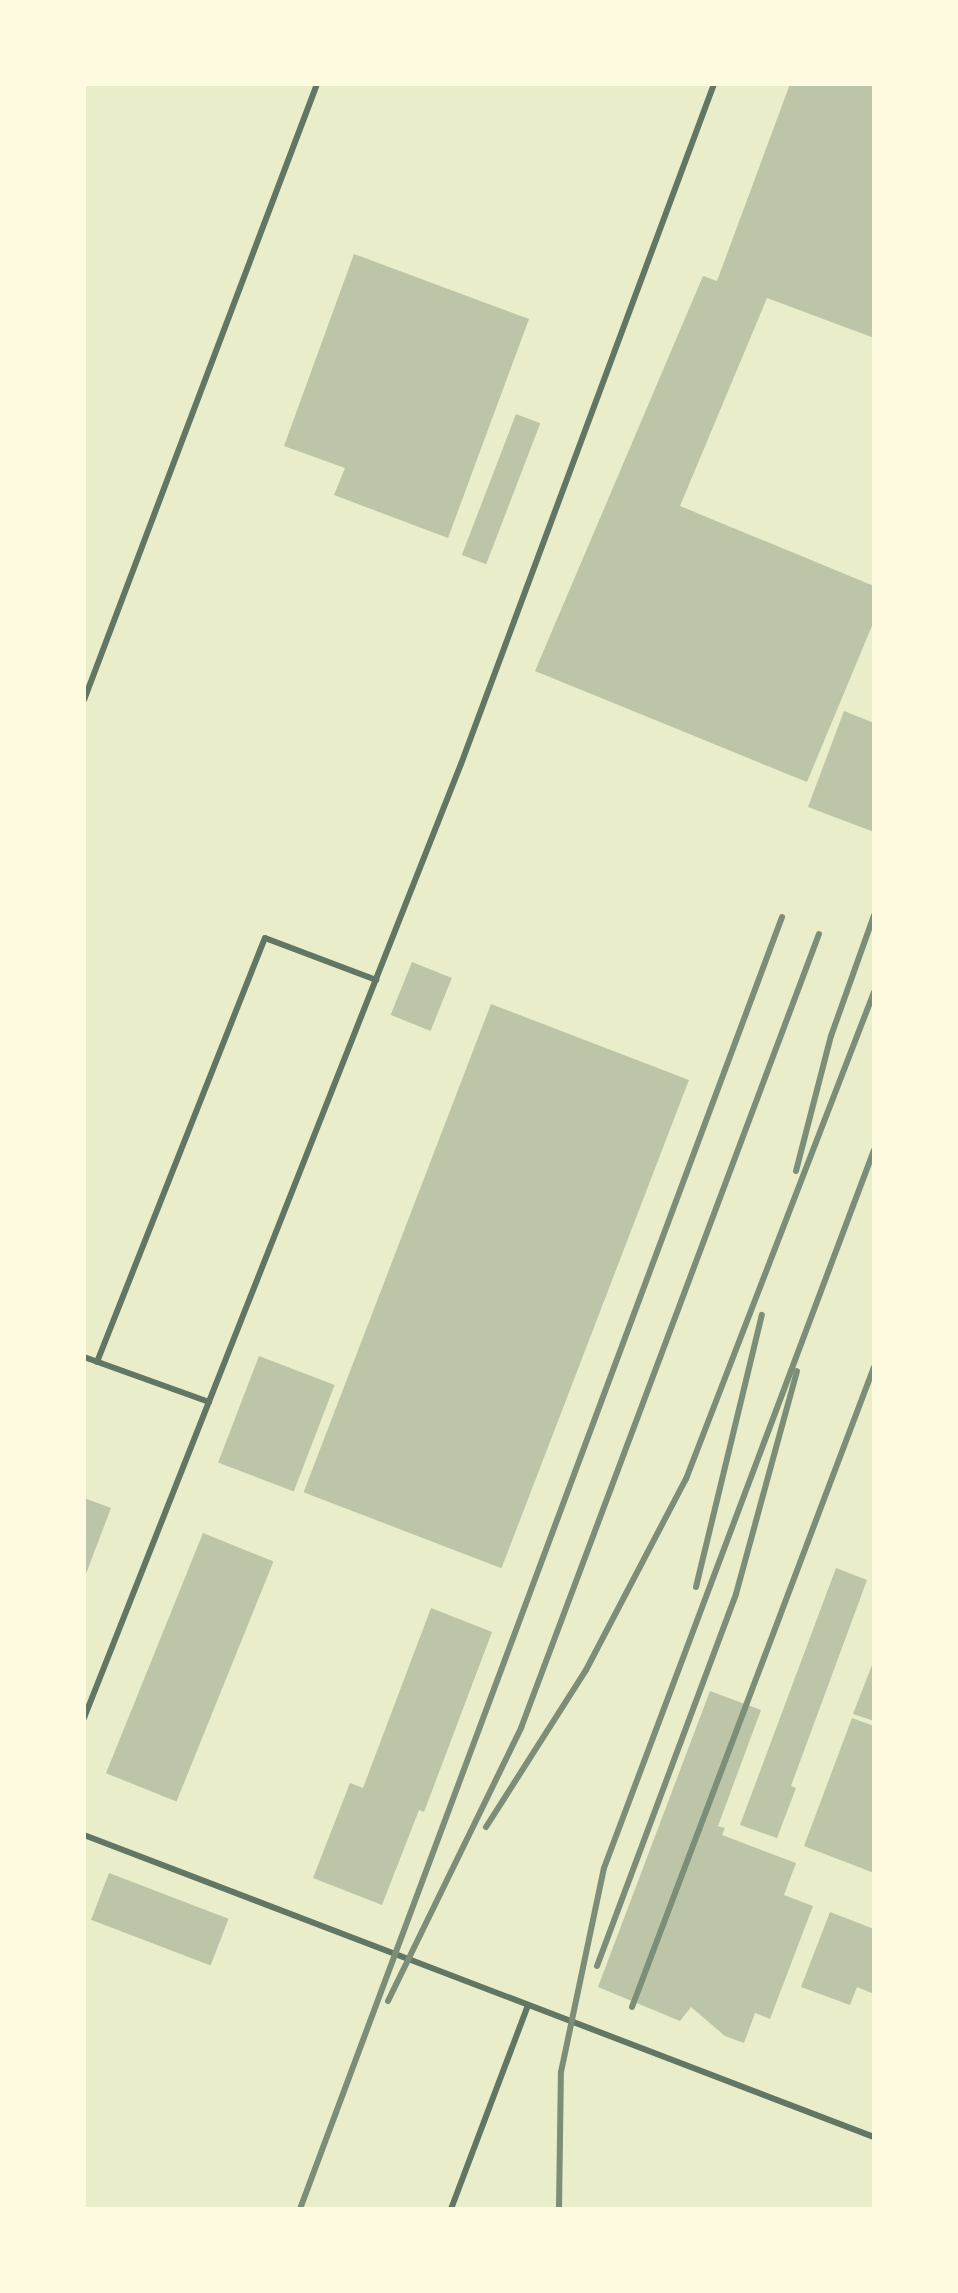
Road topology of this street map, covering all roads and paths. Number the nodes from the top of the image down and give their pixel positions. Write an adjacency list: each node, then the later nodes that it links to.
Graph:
1 (317, 84): 3 (lane)
2 (714, 84): 4 (lane)
3 (84, 700)
4 (376, 980): 6 (lane); 7 (lane)
5 (84, 1357): 6 (lane)
6 (97, 1362): 7 (lane)
7 (209, 1402): 8 (lane)
8 (84, 1718)
9 (84, 1835): 10 (lane)
10 (528, 2005): 11 (lane); 12 (lane)
11 (874, 2137)
12 (451, 2209)

